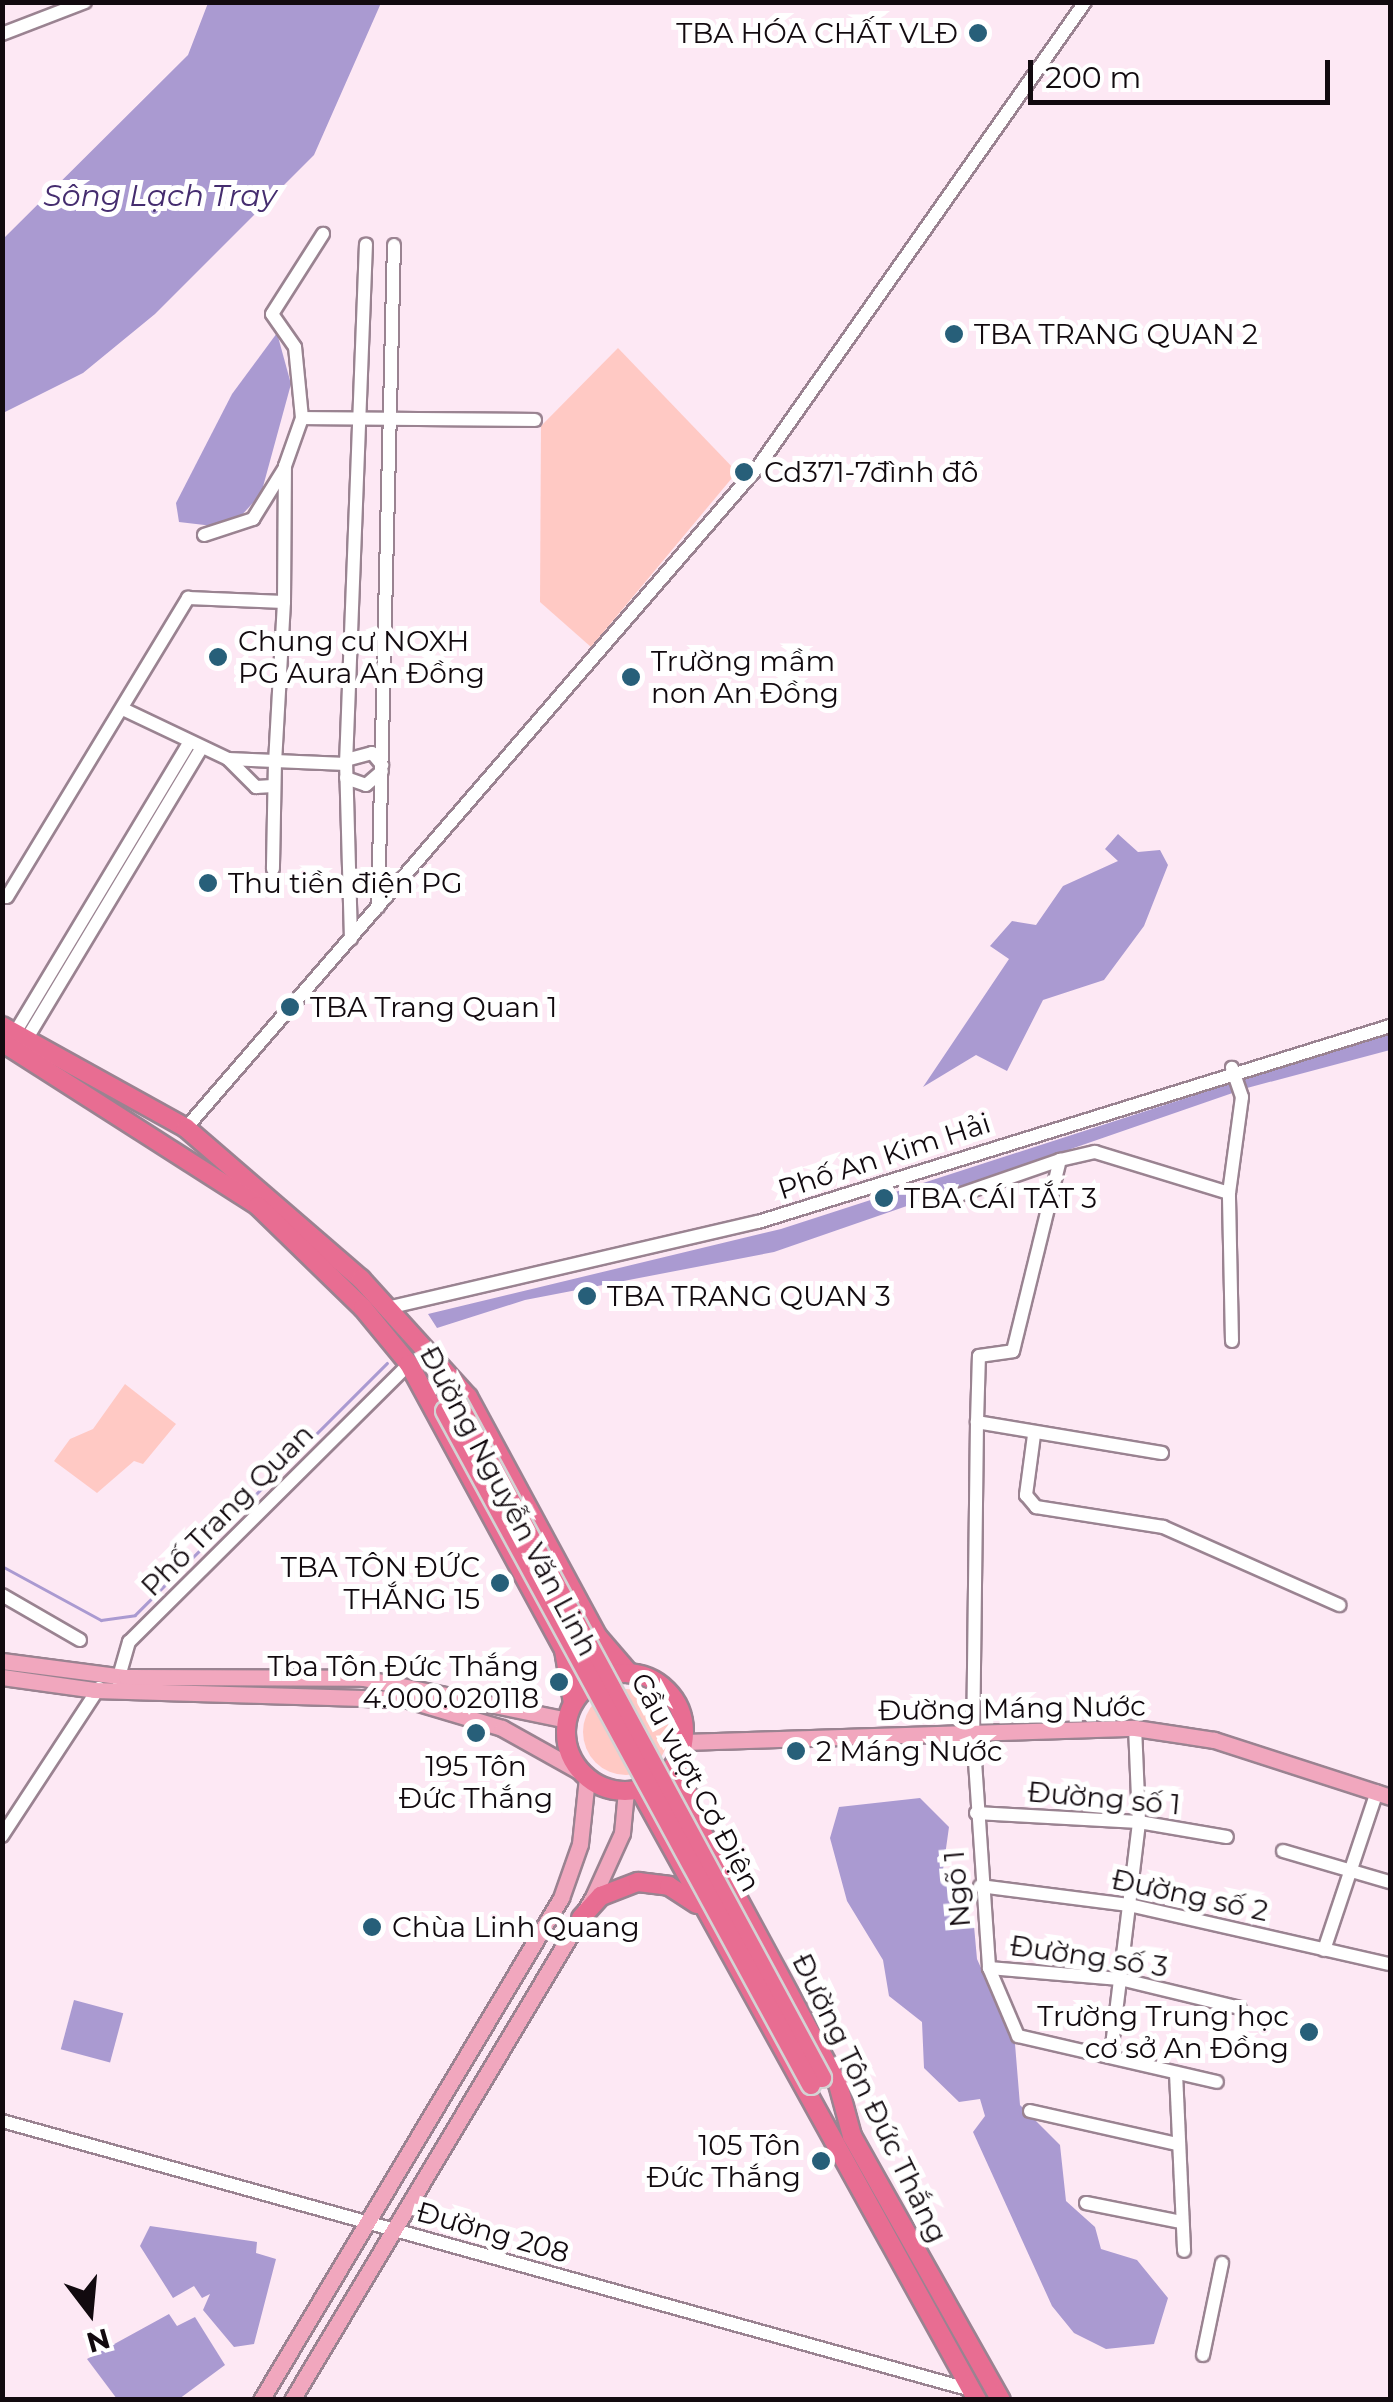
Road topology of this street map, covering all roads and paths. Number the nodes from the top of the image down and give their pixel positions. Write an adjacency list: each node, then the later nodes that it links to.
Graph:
1 (84, 2): 3 (street)
2 (1086, 2): 23 (street)
3 (2, 34)
4 (324, 234): 7 (street)
5 (366, 244): 9 (street)
6 (394, 244): 8 (street)
7 (302, 418): 9 (street); 11 (street)
8 (392, 419): 9 (street); 10 (street); 19 (street)
9 (364, 420): 18 (street)
10 (535, 420)
11 (285, 466): 12 (street); 13 (street)
12 (204, 534)
13 (284, 602): 14 (street); 17 (street)
14 (125, 710): 15 (street); 22 (street)
15 (195, 746): 16 (street); 26 (street)
16 (228, 759): 17 (street); 20 (street)
17 (274, 760): 18 (street); 20 (street)
18 (346, 767): 19 (street); 19 (street); 24 (street)
19 (382, 768): 23 (street)
20 (272, 786): 21 (street)
21 (273, 868)
22 (7, 896)
23 (378, 907): 24 (street)
24 (350, 939): 28 (street)
25 (1390, 1026): 27 (street, Phố An Kim Hải)
26 (12, 1039): 28 (highway, Đường Nguyễn Văn Linh); 34 (highway, Đường Nguyễn Văn Linh)
27 (1233, 1072): 30 (street); 32 (street, Phố An Kim Hải)
28 (186, 1128): 32 (highway, Đường Nguyễn Văn Linh)
29 (1060, 1160): 30 (street); 31 (street); 35 (street, Ngõ 1)
30 (1229, 1193): 33 (street)
31 (950, 1198)
32 (387, 1308): 34 (highway, Đường Nguyễn Văn Linh)
33 (1232, 1341)
34 (416, 1359): 42 (highway, Đường Nguyễn Văn Linh); 44 (street, Phố Trang Quan); 46 (highway, Đường Nguyễn Văn Linh); 77 (highway, Cầu vượt Cơ Điện, bridge)
35 (977, 1422): 36 (street); 48 (street, Ngõ 1)
36 (1034, 1435): 37 (street); 39 (street)
37 (1162, 1453)
38 (2, 1595): 40 (street)
39 (1339, 1605)
40 (80, 1640)
41 (2, 1662): 44 (main road)
42 (629, 1673): 46 (highway); 49 (highway)
43 (2, 1676): 45 (main road)
44 (126, 1677): 45 (street); 46 (main road)
45 (94, 1690): 51 (main road); 56 (street)
46 (570, 1711): 51 (highway)
47 (1136, 1728): 48 (main road, Đường Máng Nước); 53 (main road, Đường Máng Nước); 55 (street)
48 (973, 1732): 49 (main road, Đường Máng Nước); 54 (street, Ngõ 1)
49 (684, 1742): 50 (highway)
50 (677, 1761): 52 (highway); 77 (highway, Đường Tôn Đức Thắng)
51 (583, 1774): 52 (highway); 65 (main road)
52 (633, 1790): 63 (highway, Đường Tôn Đức Thắng); 64 (main road)
53 (1384, 1794): 59 (street)
54 (976, 1813): 55 (street, Đường số 1); 61 (street, Ngõ 1)
55 (1139, 1822): 57 (street, Đường số 1); 62 (street)
56 (2, 1836)
57 (1227, 1837)
58 (1284, 1851): 59 (street)
59 (1351, 1870): 60 (street); 66 (street)
60 (1390, 1882)
61 (980, 1886): 62 (street, Đường số 2); 69 (street, Ngõ 1)
62 (1129, 1905): 66 (street, Đường số 2); 70 (street)
63 (703, 1911): 64 (highway); 77 (highway, Đường Tôn Đức Thắng)
64 (581, 1918): 67 (main road)
65 (531, 1946): 67 (main road); 80 (main road)
66 (1324, 1950): 68 (street, Đường số 2)
67 (555, 1960): 82 (main road)
68 (1388, 1964)
69 (990, 1968): 70 (street, Đường số 3); 72 (street, Ngõ 1)
70 (1120, 1979): 71 (street, Đường số 3); 72 (street)
71 (1240, 2008)
72 (1111, 2054): 73 (street)
73 (1176, 2073): 74 (street); 78 (street)
74 (1217, 2082)
75 (1030, 2110): 78 (street)
76 (2, 2121): 80 (street, Đường 208)
77 (845, 2140): 86 (highway, Đường Tôn Đức Thắng); 87 (highway, Đường Tôn Đức Thắng)
78 (1176, 2144): 81 (street)
79 (1086, 2203): 81 (street)
80 (366, 2222): 82 (street, Đường 208); 88 (main road)
81 (1181, 2222): 83 (street)
82 (395, 2230): 86 (street, Đường 208); 89 (main road)
83 (1184, 2251)
84 (1222, 2263): 85 (street)
85 (1203, 2354)
86 (974, 2395): 87 (main road)
87 (1001, 2399)
88 (260, 2400)
89 (292, 2400)

